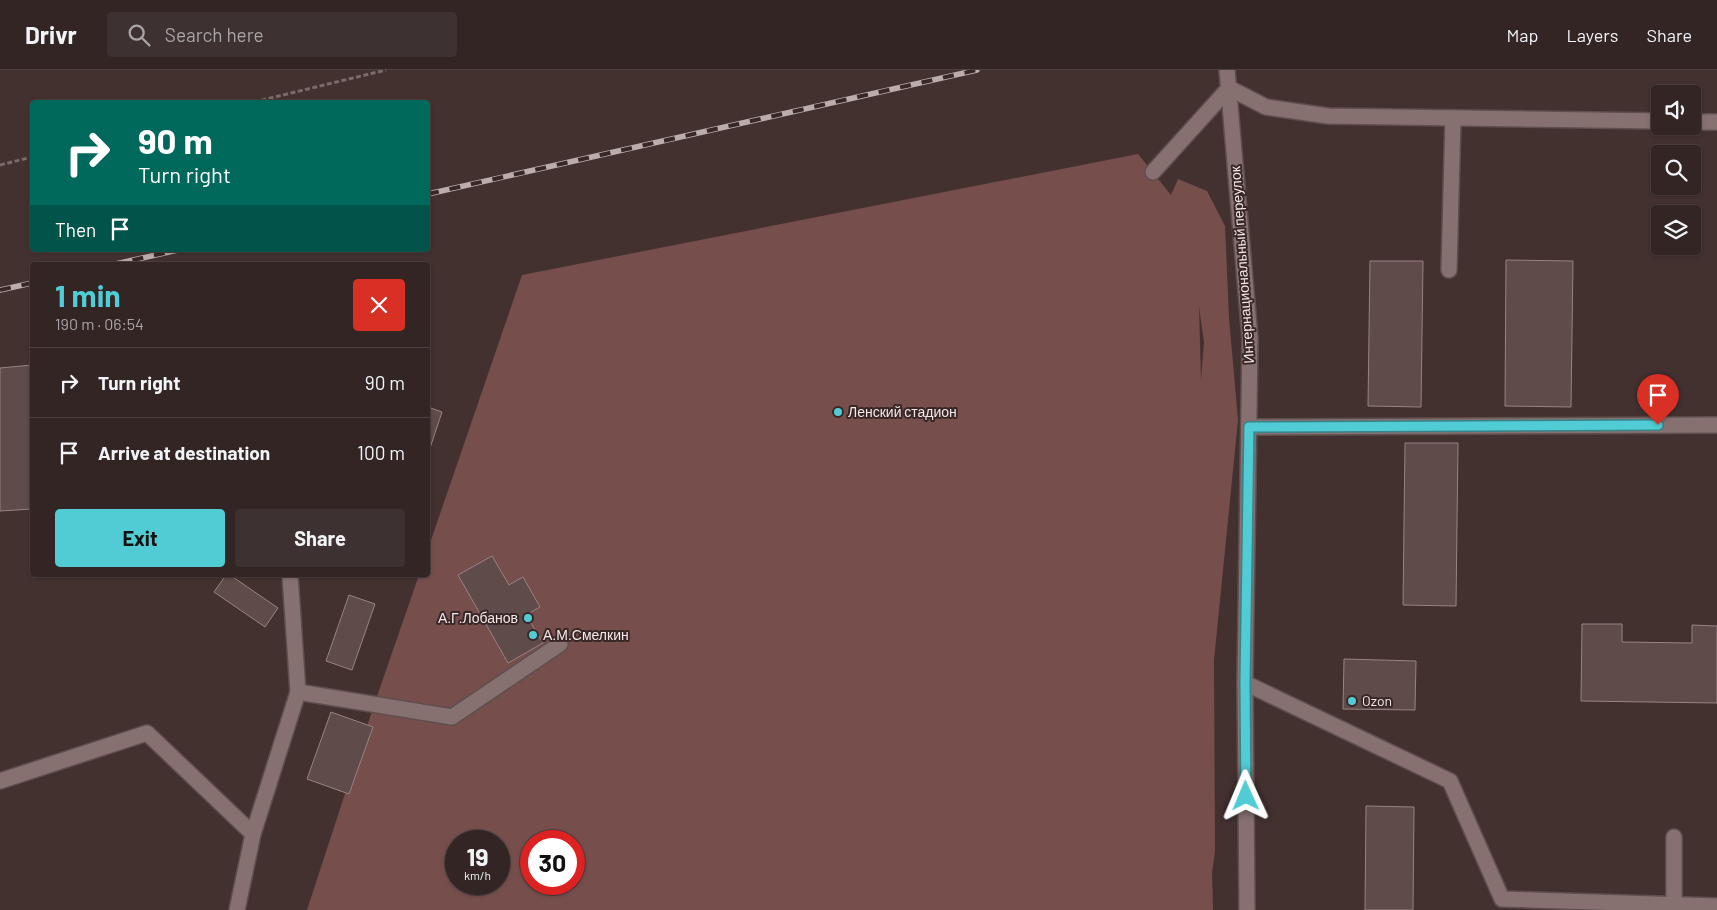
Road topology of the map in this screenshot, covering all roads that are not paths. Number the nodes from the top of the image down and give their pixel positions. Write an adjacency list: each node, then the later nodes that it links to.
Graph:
1 (1227, 70): 2 (street, Интернациональный переулок)
2 (1229, 88): 3 (street); 7 (street); 10 (street, Интернациональный переулок)
3 (1453, 118): 4 (street); 8 (street)
4 (1651, 121)
5 (1701, 122): 6 (street)
6 (1717, 122)
7 (1153, 172)
8 (1449, 270)
9 (1717, 425): 10 (street)
10 (1249, 427): 13 (street, Интернациональный переулок)
11 (290, 577): 14 (street)
12 (560, 644): 14 (street)
13 (1245, 683): 18 (street); 21 (street, Интернациональный переулок)
14 (298, 692): 16 (street)
15 (0, 781): 16 (street)
16 (253, 834): 20 (street)
17 (1674, 837): 18 (street)
18 (1674, 905): 19 (street)
19 (1717, 906)
20 (237, 910)
21 (1246, 910)

